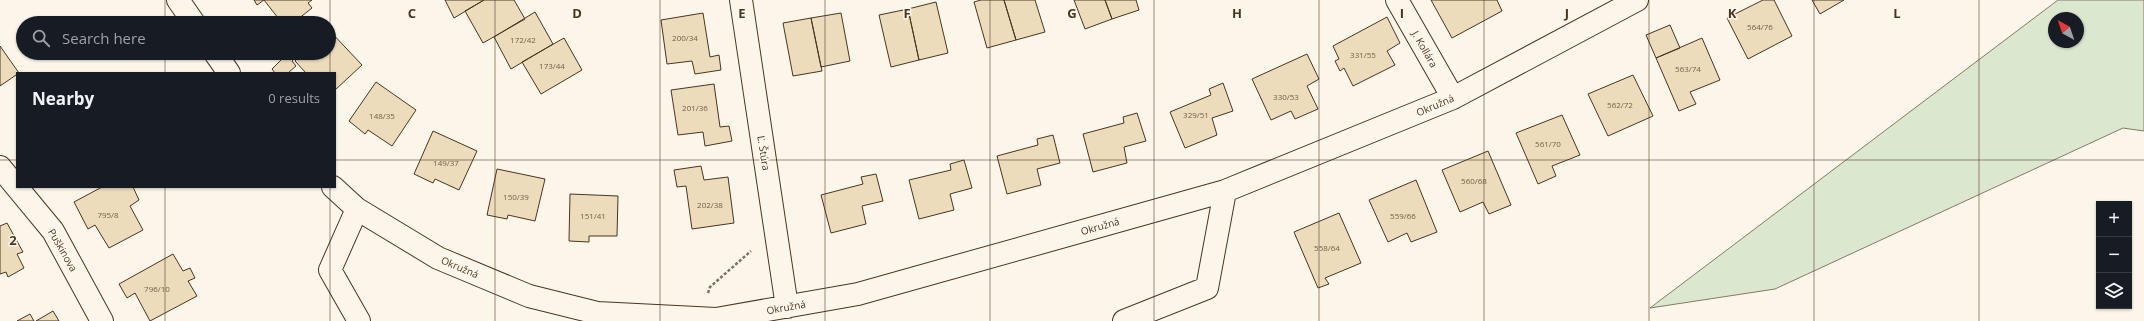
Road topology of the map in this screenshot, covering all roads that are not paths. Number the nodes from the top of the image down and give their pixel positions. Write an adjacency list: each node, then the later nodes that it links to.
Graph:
1 (178, 0): 5 (street)
2 (741, 0): 15 (street, Ľ. Štúra)
3 (1397, 0): 8 (street, J. Kollára)
4 (1637, 0): 8 (street, Okružná)
5 (189, 16)
6 (220, 60): 7 (street)
7 (228, 72)
8 (1453, 98): 13 (street, Okružná)
9 (0, 167): 10 (street, Puškinova)
10 (16, 186)
11 (17, 188): 16 (street, Puškinova)
12 (334, 188): 14 (street, Okružná)
13 (1225, 191): 15 (street, Okružná); 18 (street)
14 (357, 209): 15 (street, Okružná); 17 (street)
15 (787, 307)
16 (102, 321)
17 (359, 321)
18 (1124, 321)

